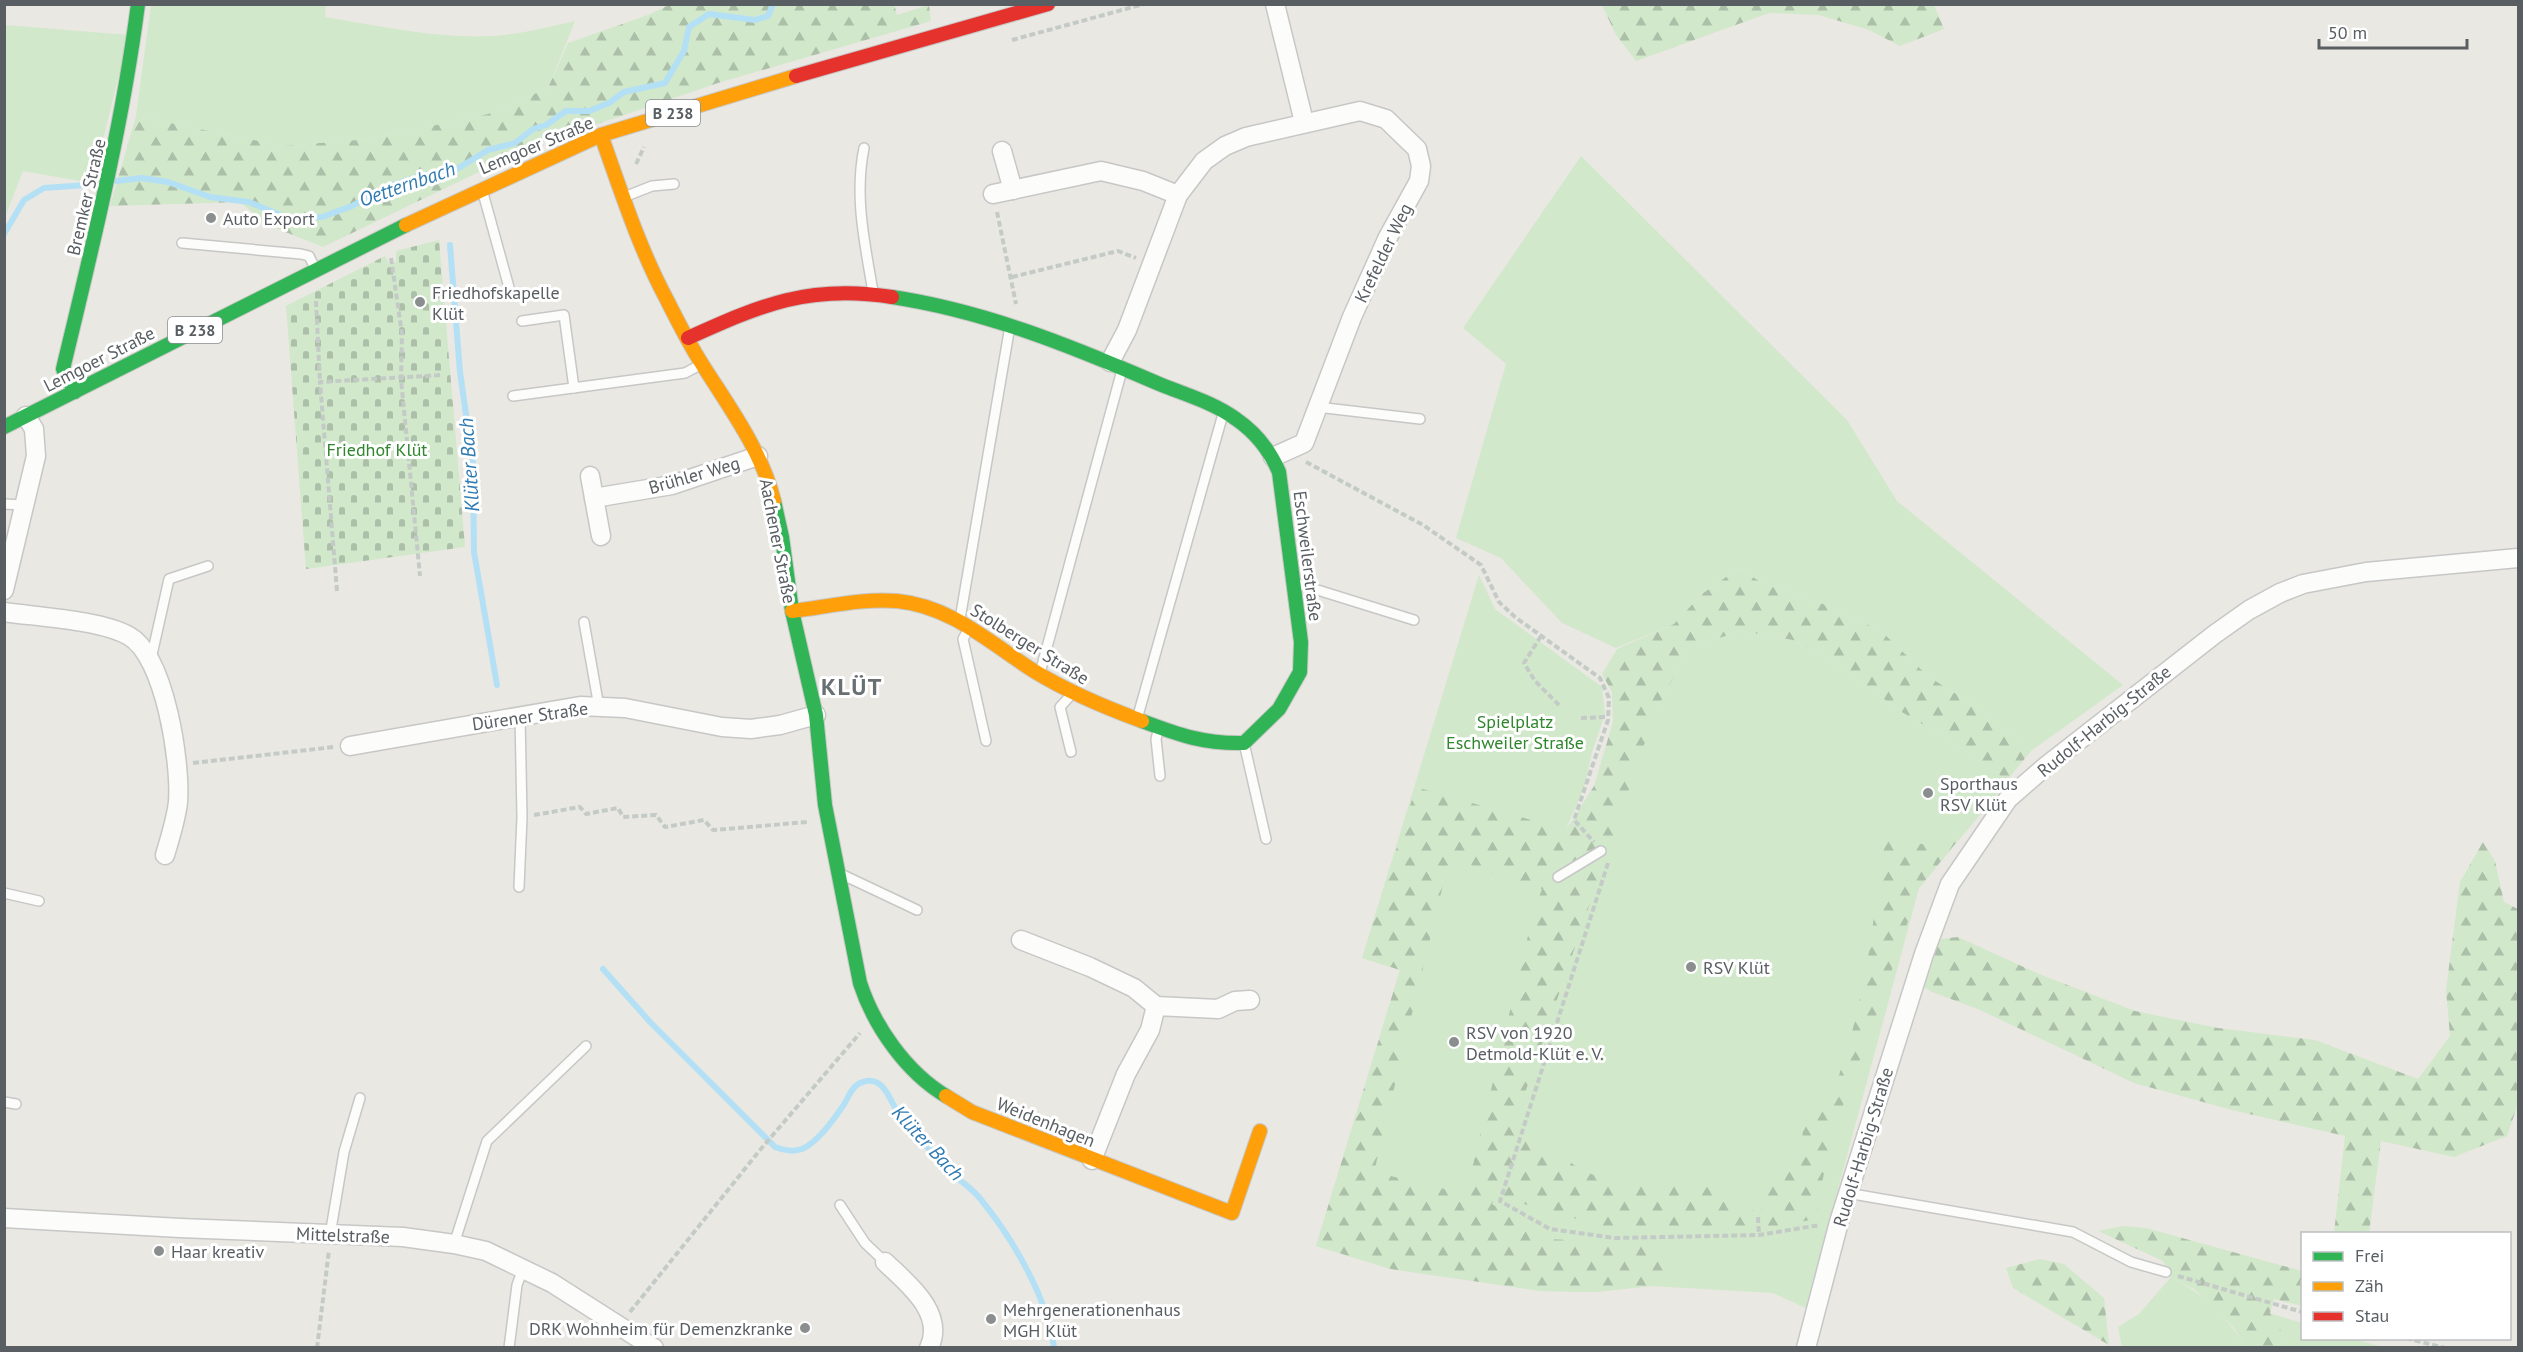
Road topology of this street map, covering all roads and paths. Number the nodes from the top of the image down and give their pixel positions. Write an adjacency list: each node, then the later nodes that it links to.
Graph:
1 (138, 4): 32 (street, Bremker Straße)
2 (1048, 4): 5 (street, Lemgoer Straße / B 238)
3 (1275, 4): 4 (street)
4 (1304, 122): 12 (street, Krefelder Weg); 34 (street, Krefelder Weg)
5 (602, 135): 9 (street, Lemgoer Straße / B 238); 13 (street, Aachener Straße)
6 (864, 148): 20 (lane)
7 (1002, 151): 10 (street)
8 (674, 184): 13 (lane)
9 (481, 188): 17 (street, Lemgoer Straße / B 238); 19 (lane)
10 (1013, 190): 11 (street); 12 (street)
11 (993, 194): 18 (path)
12 (1178, 195): 16 (street, Krefelder Weg)
13 (624, 197): 25 (street, Aachener Straße)
14 (182, 243): 17 (lane)
15 (390, 248): 29 (path)
16 (1152, 266): 18 (path); 27 (street, Krefelder Weg)
17 (316, 270): 32 (street, Lemgoer Straße / B 238)
18 (1012, 277): 21 (path)
19 (510, 291)
20 (873, 294): 24 (street, Eschweilerstraße); 25 (street, Eschweilerstraße)
21 (1015, 294)
22 (316, 301): 30 (path)
23 (522, 321): 31 (lane)
24 (1010, 326): 27 (street, Eschweilerstraße); 56 (lane)
25 (688, 338): 26 (street, Aachener Straße)
26 (702, 364): 31 (lane); 39 (street, Aachener Straße)
27 (1117, 365): 35 (street, Eschweilerstraße); 59 (lane)
28 (442, 375): 29 (path)
29 (401, 379): 30 (path); 48 (path)
30 (320, 382): 51 (path)
31 (574, 388): 33 (lane)
32 (75, 392): 36 (street, Lemgoer Straße / B 238)
33 (513, 396)
34 (1317, 407): 37 (lane); 40 (street, Krefelder Weg)
35 (1224, 412): 40 (street, Eschweilerstraße); 67 (lane)
36 (26, 416): 38 (street, Lemgoer Straße / B 238); 44 (street)
37 (1420, 419)
38 (4, 427)
39 (758, 456): 42 (street, Brühler Weg); 52 (street, Aachener Straße)
40 (1273, 457): 49 (street, Eschweilerstraße); 57 (path)
41 (590, 476): 42 (street)
42 (594, 498): 45 (street)
43 (4, 504): 44 (lane)
44 (23, 505): 50 (street)
45 (602, 536)
46 (2518, 558): 98 (street, Rudolf-Harbig-Straße)
47 (208, 566): 58 (lane)
48 (420, 576)
49 (1293, 582): 54 (lane); 70 (street, Eschweilerstraße)
50 (4, 590)
51 (337, 591)
52 (792, 611): 56 (street, Stolberger Straße); 64 (street, Aachener Straße)
53 (4, 612): 58 (street)
54 (1414, 620)
55 (584, 622): 61 (lane)
56 (965, 624): 59 (street, Stolberger Straße); 69 (lane)
57 (1541, 636): 62 (path); 65 (path)
58 (152, 659): 73 (street)
59 (1040, 674): 60 (street, Stolberger Straße)
60 (1073, 693): 67 (street, Stolberger Straße); 72 (lane)
61 (598, 707): 63 (street, Dürener Straße); 64 (street, Dürener Straße)
62 (1561, 707)
63 (520, 715): 71 (street, Dürener Straße); 76 (lane)
64 (816, 715): 75 (street, Aachener Straße)
65 (1608, 717): 66 (path); 78 (path)
66 (1581, 718)
67 (1137, 720): 68 (street, Stolberger Straße)
68 (1159, 728): 70 (street, Stolberger Straße); 74 (lane)
69 (986, 741)
70 (1244, 743): 77 (lane)
71 (350, 746): 73 (path)
72 (1071, 752)
73 (176, 765): 79 (street)
74 (1160, 776)
75 (825, 805): 76 (path); 81 (street, Aachener Straße)
76 (522, 817): 83 (lane)
77 (1266, 840)
78 (1601, 850): 82 (lane)
79 (165, 855)
80 (1610, 857): 103 (path)
81 (838, 873): 86 (lane); 87 (street, Aachener Straße)
82 (1558, 877)
83 (519, 887)
84 (4, 893): 85 (lane)
85 (39, 901)
86 (917, 910)
87 (850, 938): 91 (street, Weidenhagen)
88 (1021, 940): 90 (street)
89 (1250, 1000): 90 (street)
90 (1156, 1006): 97 (street)
91 (875, 1016): 97 (street, Weidenhagen); 110 (path)
92 (586, 1046): 105 (lane)
93 (360, 1098): 104 (lane)
94 (4, 1102): 95 (lane)
95 (16, 1104)
96 (1260, 1131): 97 (street, Weidenhagen)
97 (1092, 1160)
98 (1847, 1193): 102 (street, Rudolf-Harbig-Straße); 108 (lane)
99 (840, 1205): 106 (lane)
100 (1758, 1217): 103 (path)
101 (4, 1218): 104 (street, Mittelstraße)
102 (1839, 1222): 103 (path); 116 (street, Rudolf-Harbig-Straße)
103 (1759, 1234)
104 (330, 1235): 105 (street, Mittelstraße); 112 (path)
105 (454, 1244): 107 (street, Mittelstraße)
106 (885, 1262): 115 (street)
107 (523, 1269): 110 (street, Mittelstraße); 113 (lane)
108 (2166, 1272): 109 (path)
109 (2301, 1312)
110 (620, 1324): 114 (street, Mittelstraße)
111 (2415, 1340): 117 (path)
112 (317, 1347)
113 (509, 1347)
114 (654, 1347)
115 (928, 1347)
116 (1806, 1347)
117 (2445, 1347)

